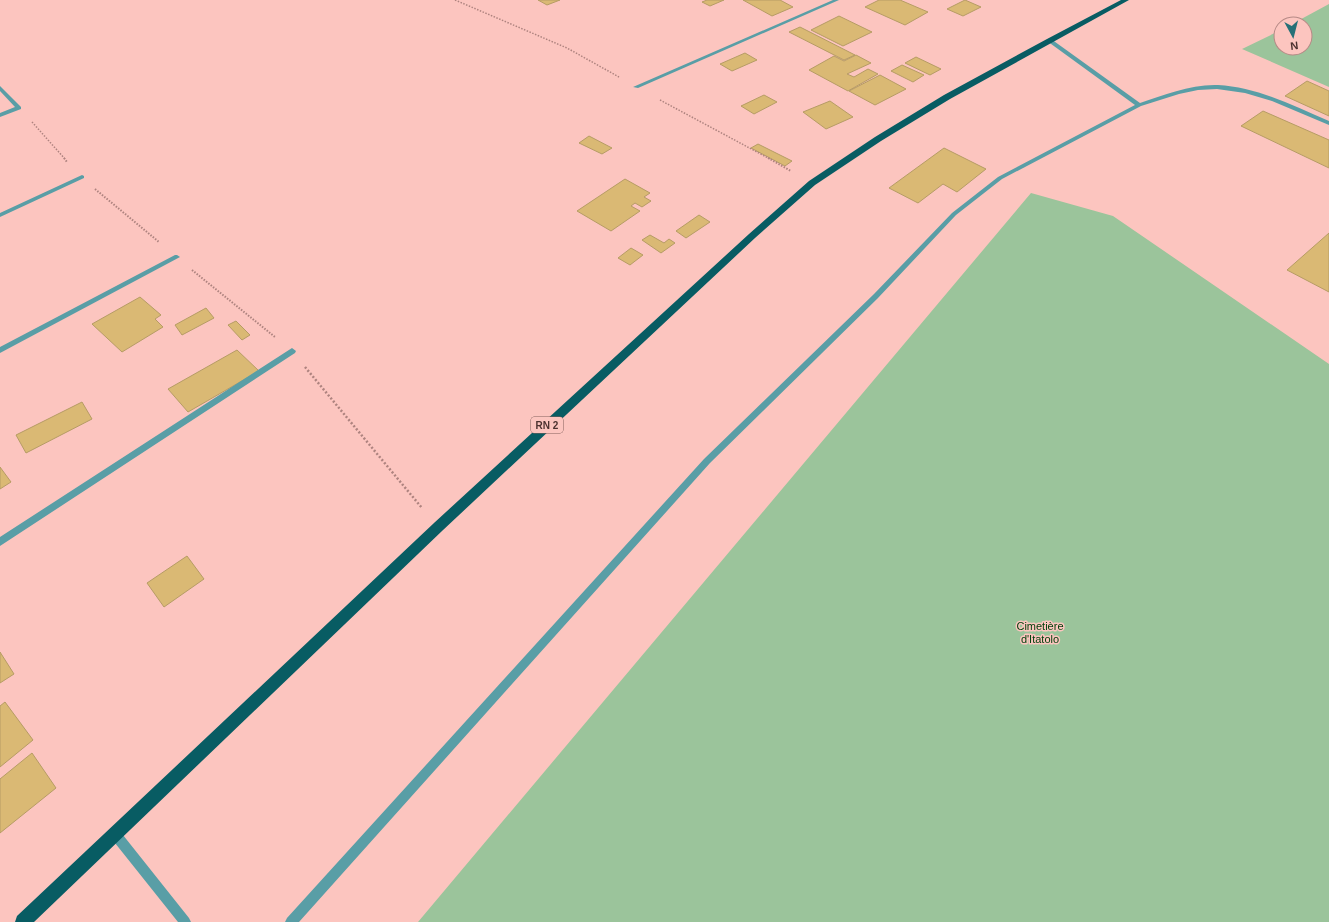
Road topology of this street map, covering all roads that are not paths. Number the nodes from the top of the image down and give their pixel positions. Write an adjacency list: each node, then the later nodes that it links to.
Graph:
1 (837, 0): 4 (street)
2 (1126, 0): 3 (highway, RN 2)
3 (1049, 40): 6 (street); 15 (highway, RN 2)
4 (636, 87)
5 (0, 88): 7 (street)
6 (1140, 105): 8 (street); 18 (street)
7 (0, 115)
8 (1329, 123)
9 (82, 177): 10 (street)
10 (0, 215)
11 (177, 257): 12 (street)
12 (0, 350)
13 (292, 351): 14 (street)
14 (0, 542)
15 (115, 834): 16 (highway, RN 2); 17 (street)
16 (23, 922)
17 (186, 922)
18 (291, 922)

